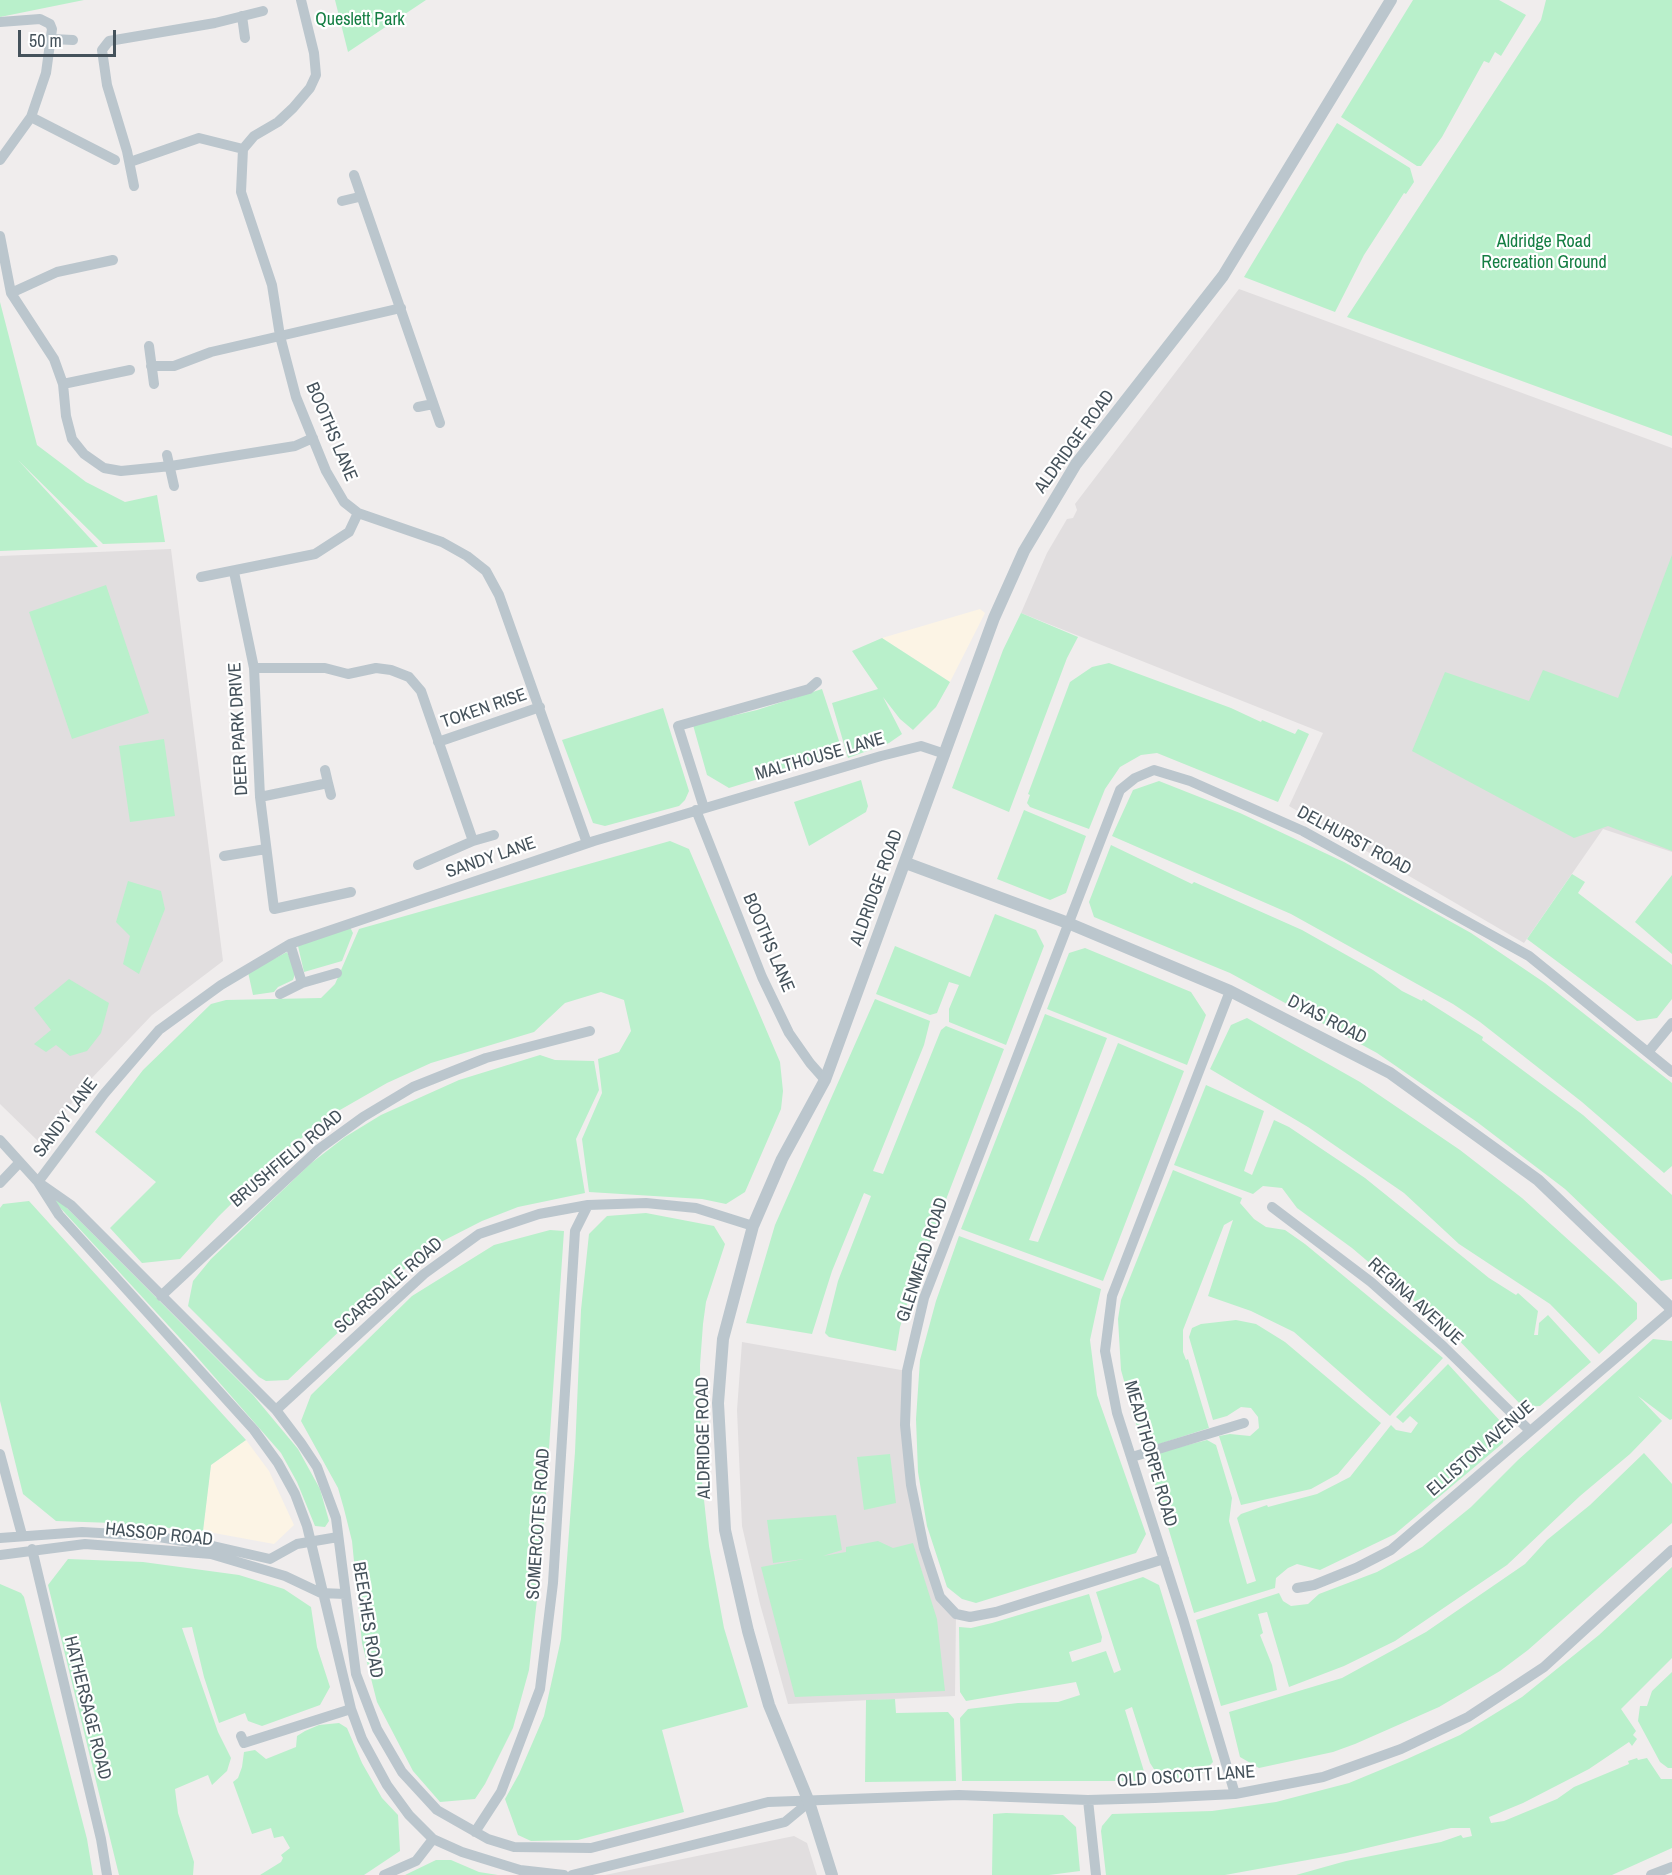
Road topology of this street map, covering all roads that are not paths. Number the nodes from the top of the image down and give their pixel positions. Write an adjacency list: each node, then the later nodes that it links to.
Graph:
1 (301, 0): 10 (street)
2 (1391, 0): 42 (street, ALDRIDGE ROAD)
3 (263, 11): 4 (street)
4 (242, 16): 6 (street); 13 (street)
5 (0, 22): 7 (street)
6 (245, 38)
7 (52, 39): 8 (street); 9 (street)
8 (73, 40)
9 (31, 117): 11 (street); 12 (street)
10 (243, 149): 13 (street); 22 (street, BOOTHS LANE)
11 (0, 160)
12 (116, 160)
13 (130, 162): 15 (street)
14 (354, 175): 16 (street)
15 (134, 186)
16 (359, 197): 17 (street); 21 (street)
17 (342, 201)
18 (0, 236): 20 (street)
19 (113, 260): 20 (street)
20 (11, 293): 26 (street)
21 (402, 308): 22 (street); 28 (street)
22 (280, 336): 24 (street); 31 (street, BOOTHS LANE)
23 (149, 346): 24 (street)
24 (152, 366): 27 (street)
25 (130, 370): 26 (street)
26 (63, 384): 33 (street)
27 (154, 384)
28 (433, 404): 29 (street); 30 (street)
29 (418, 407)
30 (440, 423)
31 (313, 438): 33 (street); 35 (street, BOOTHS LANE)
32 (167, 455): 33 (street)
33 (171, 466): 34 (street)
34 (174, 486)
35 (358, 513): 36 (street); 40 (street, BOOTHS LANE)
36 (234, 572): 37 (street); 38 (street, DEER PARK DRIVE)
37 (201, 577)
38 (254, 668): 41 (street); 46 (street, DEER PARK DRIVE)
39 (818, 682): 47 (street, BOOTHS LANE)
40 (540, 707): 41 (street, TOKEN RISE); 50 (street, BOOTHS LANE)
41 (438, 742): 49 (street)
42 (945, 754): 47 (street, MALTHOUSE LANE); 53 (street, ALDRIDGE ROAD)
43 (325, 770): 44 (street)
44 (328, 783): 45 (street); 46 (street)
45 (331, 795)
46 (260, 797): 51 (street, DEER PARK DRIVE)
47 (700, 809): 50 (street, SANDY LANE); 66 (street, BOOTHS LANE)
48 (494, 835): 49 (street)
49 (473, 841): 54 (street)
50 (587, 843): 57 (street, SANDY LANE)
51 (266, 849): 52 (street); 55 (street, DEER PARK DRIVE)
52 (224, 856)
53 (906, 863): 56 (street, DYAS ROAD); 66 (street, ALDRIDGE ROAD)
54 (418, 865)
55 (351, 892)
56 (1068, 923): 60 (street, DYAS ROAD); 64 (street, DELHURST ROAD); 88 (street, GLENMEAD ROAD)
57 (290, 944): 59 (street); 69 (street, SANDY LANE)
58 (337, 973): 59 (street)
59 (302, 983): 61 (street)
60 (1230, 991): 75 (street, DYAS ROAD); 80 (street, MEADTHORPE ROAD)
61 (280, 994)
62 (1672, 1023): 64 (street)
63 (590, 1031): 74 (street, BRUSHFIELD ROAD)
64 (1649, 1051): 65 (street, DELHURST ROAD)
65 (1672, 1072)
66 (825, 1080): 73 (street, ALDRIDGE ROAD)
67 (0, 1140): 68 (street, BEECHES ROAD)
68 (21, 1162): 69 (street, BEECHES ROAD); 70 (street)
69 (39, 1182): 74 (street, BEECHES ROAD); 84 (street, BEECHES ROAD)
70 (0, 1183)
71 (588, 1205): 73 (street, SCARSDALE ROAD); 76 (street, SCARSDALE ROAD); 97 (street, SOMERCOTES ROAD)
72 (1272, 1207): 78 (street, REGINA AVENUE)
73 (753, 1226): 96 (street, ALDRIDGE ROAD)
74 (161, 1296): 76 (street, BEECHES ROAD)
75 (1672, 1309): 78 (street, ELLISTON AVENUE)
76 (276, 1410): 82 (street, BEECHES ROAD)
77 (1244, 1423): 80 (street)
78 (1529, 1430): 89 (street, ELLISTON AVENUE)
79 (0, 1454): 81 (street)
80 (1132, 1457): 88 (street, MEADTHORPE ROAD)
81 (21, 1535): 83 (street, HASSOP ROAD); 84 (street, HASSOP ROAD)
82 (338, 1537): 84 (street, HASSOP ROAD); 91 (street, BEECHES ROAD)
83 (0, 1538)
84 (310, 1540): 90 (street, BEECHES ROAD)
85 (32, 1550): 87 (street, HASSOP ROAD); 90 (street, HASSOP ROAD); 100 (street, HATHERSAGE ROAD)
86 (1672, 1550): 94 (street, OLD OSCOTT LANE)
87 (0, 1555)
88 (1164, 1559): 94 (street, MEADTHORPE ROAD)
89 (1297, 1588)
90 (321, 1593): 91 (street, HASSOP ROAD); 92 (street, BEECHES ROAD)
91 (345, 1594): 97 (street, BEECHES ROAD)
92 (351, 1709): 93 (street); 98 (street, BEECHES ROAD)
93 (241, 1736)
94 (1234, 1794): 95 (street, OLD OSCOTT LANE)
95 (1088, 1800): 96 (street, OLD OSCOTT LANE); 105 (street)
96 (808, 1802): 97 (street, BEECHES ROAD); 103 (street); 104 (street, ALDRIDGE ROAD)
97 (475, 1832)
98 (433, 1839): 101 (street); 102 (street, BEECHES ROAD)
99 (1672, 1867): 106 (street)
100 (107, 1875)
101 (384, 1875)
102 (564, 1875)
103 (572, 1875)
104 (832, 1875)
105 (1096, 1875)
106 (1651, 1875)

